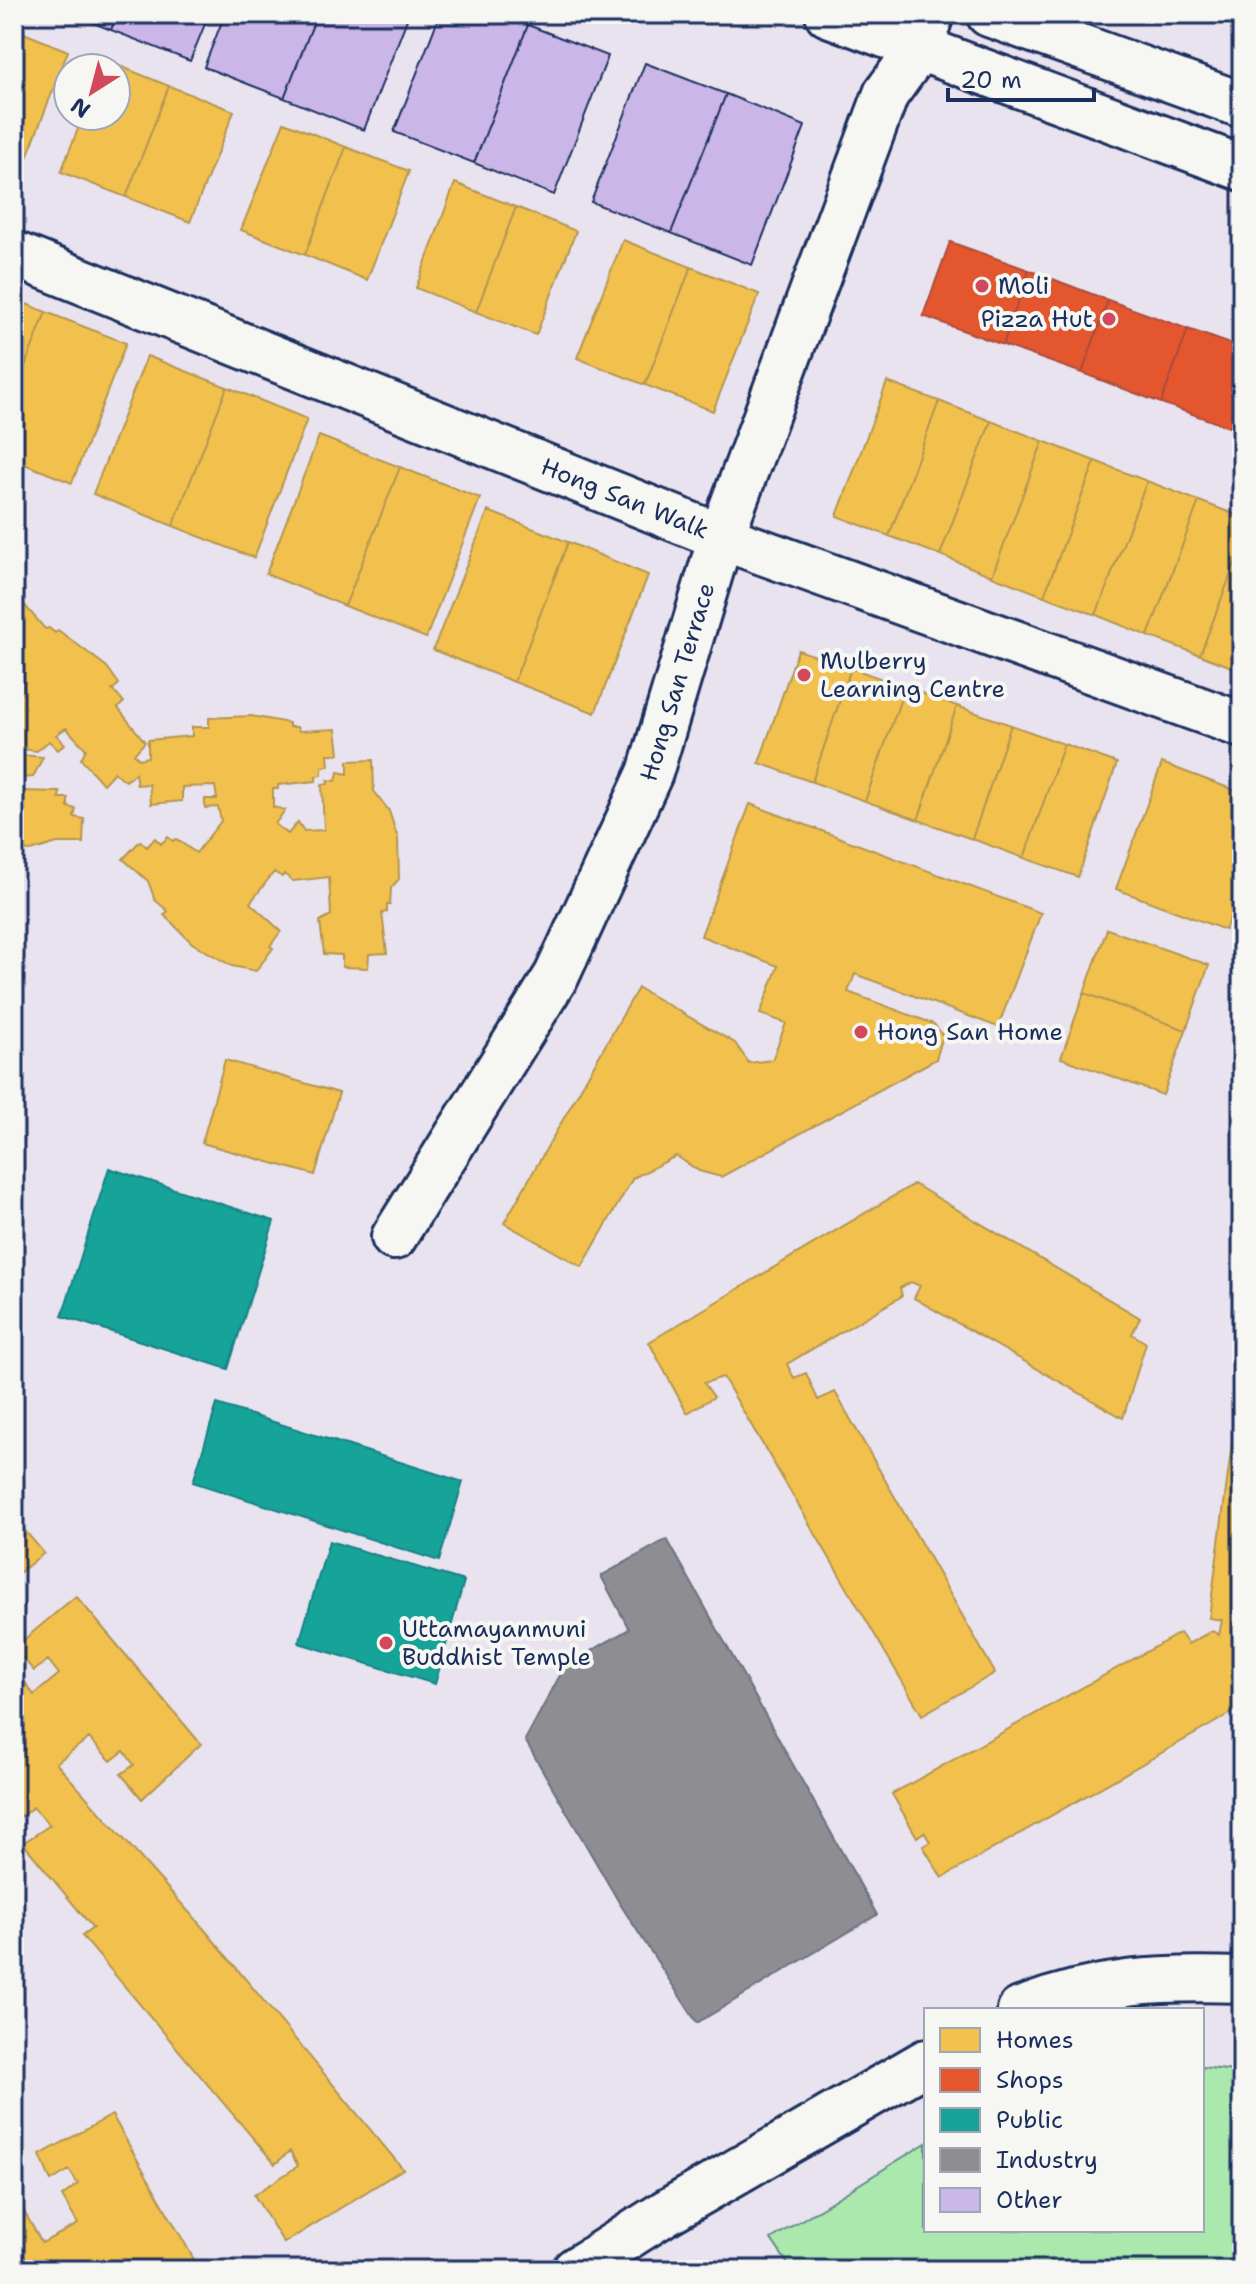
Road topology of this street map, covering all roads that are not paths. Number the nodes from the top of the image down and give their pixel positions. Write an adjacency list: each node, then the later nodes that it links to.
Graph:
1 (828, 14): 4 (street)
2 (989, 14): 6 (street)
3 (1095, 14): 6 (street)
4 (878, 22): 5 (street); 7 (street)
5 (925, 31): 7 (street, Hong San Terrace); 9 (street)
6 (1133, 64): 8 (street)
7 (886, 94): 11 (street, Hong San Terrace)
8 (1242, 105)
9 (1242, 168)
10 (14, 254): 11 (street, Hong San Walk)
11 (721, 537): 12 (street, Hong San Walk); 13 (street, Hong San Terrace)
12 (1242, 725)
13 (394, 1237)
14 (1242, 1980): 15 (street)
15 (1027, 2008)
16 (924, 2063): 17 (street)
17 (575, 2270)

